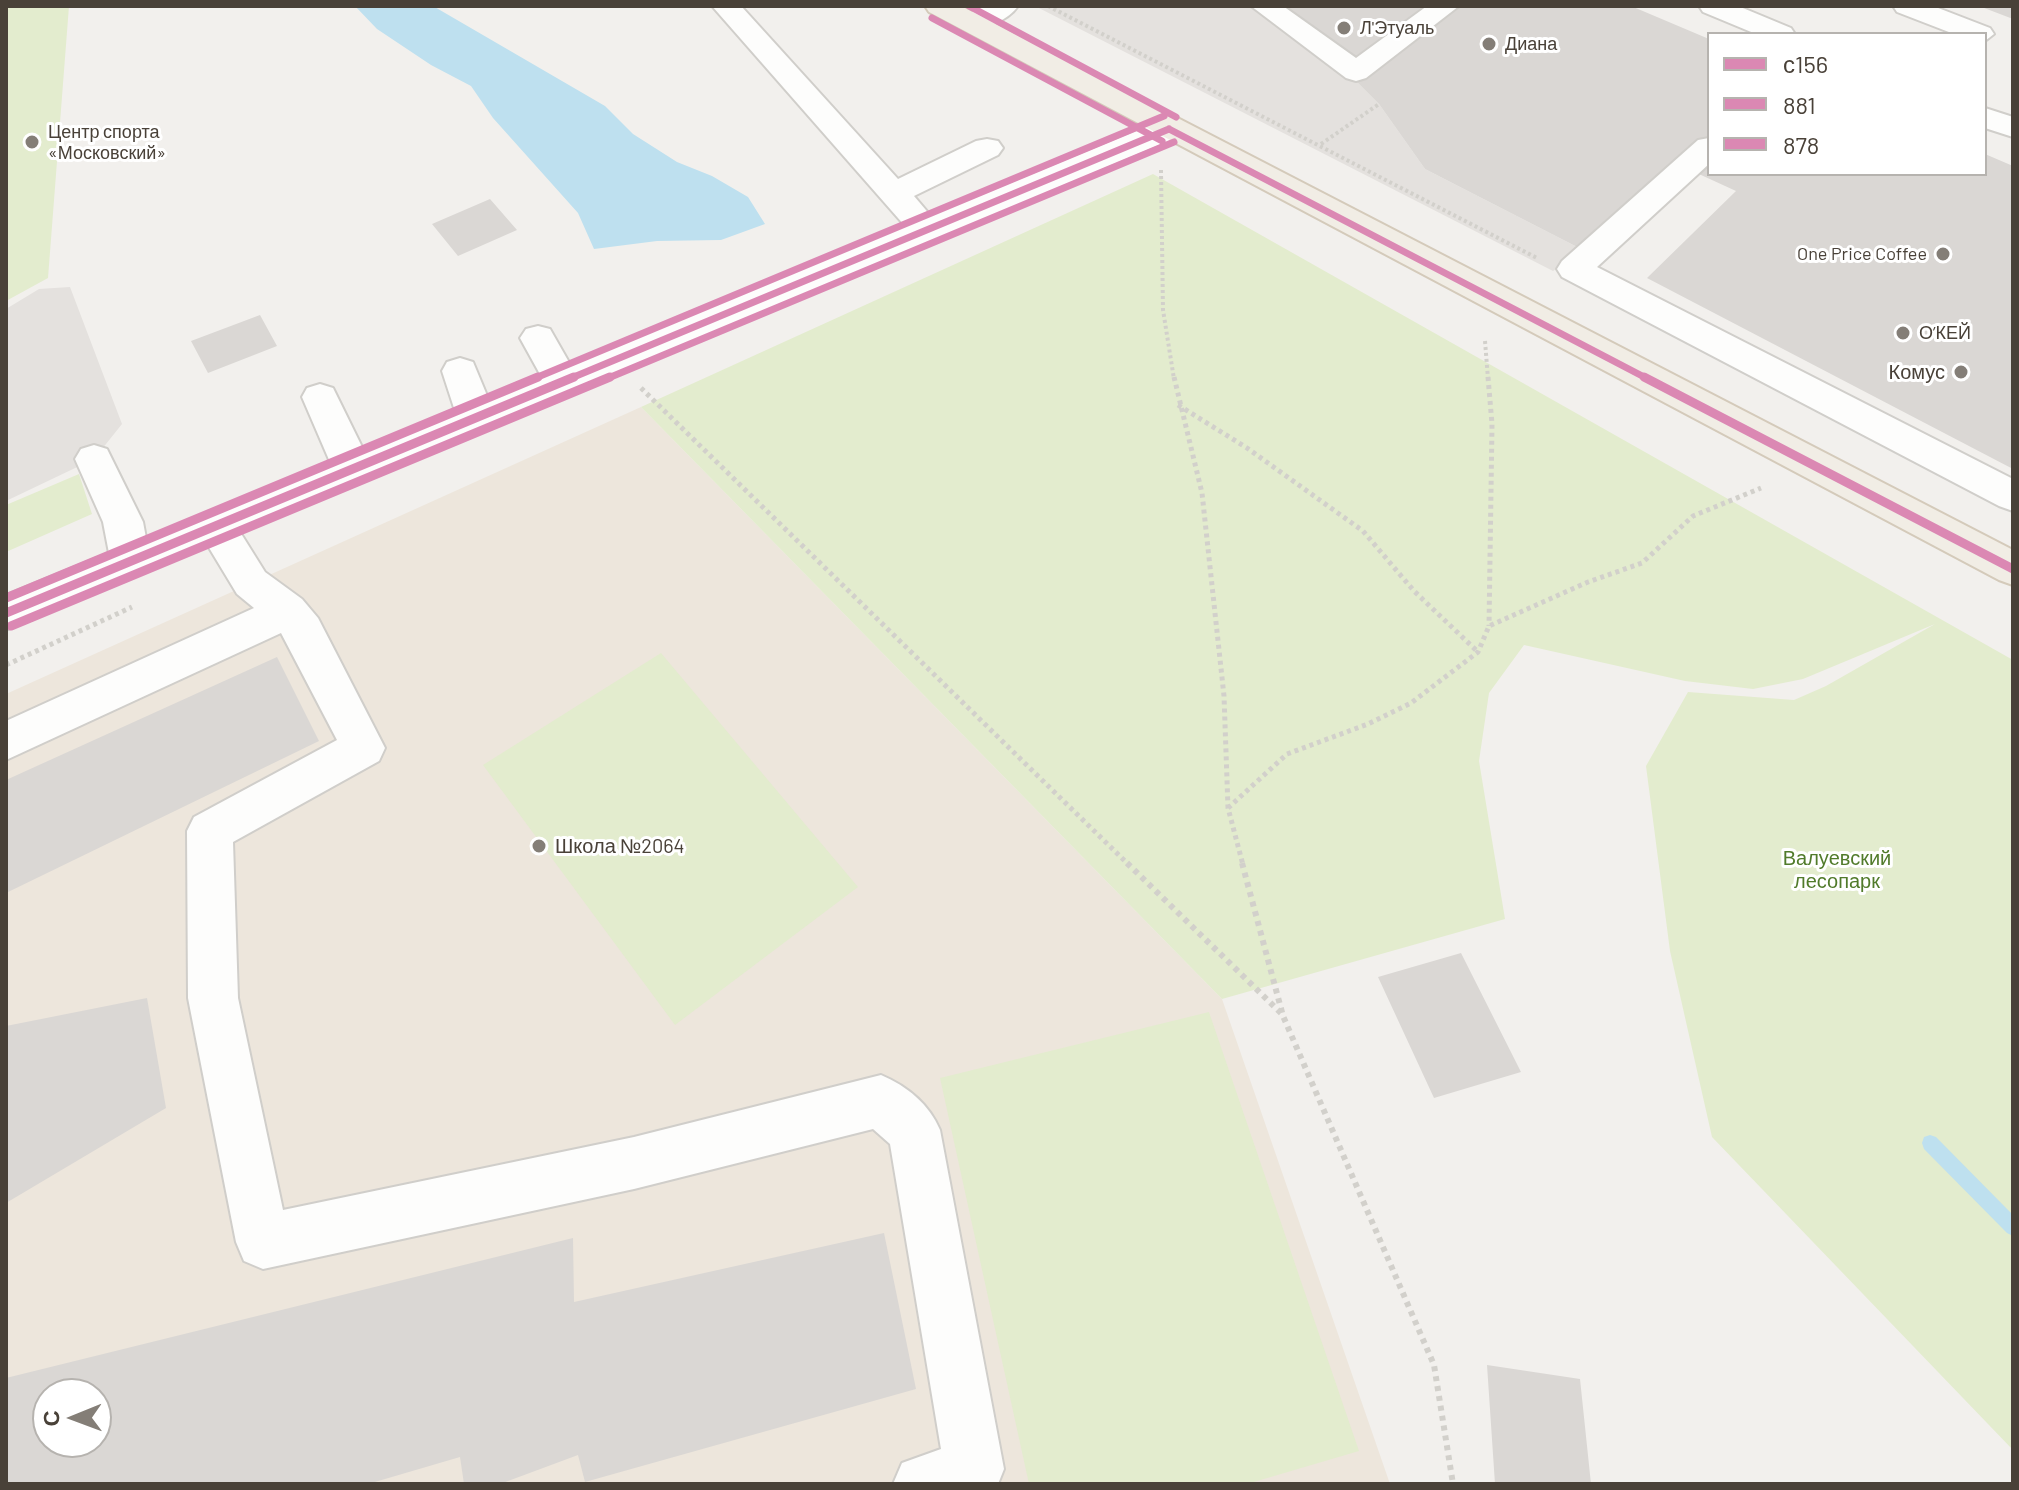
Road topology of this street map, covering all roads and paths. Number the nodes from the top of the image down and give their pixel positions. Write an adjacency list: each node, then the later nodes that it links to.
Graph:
1 (726, 6): 20 (street)
2 (939, 6): 9 (main road)
3 (1004, 6): 9 (street)
4 (1048, 6): 16 (path)
5 (1265, 6): 6 (street)
6 (1445, 6)
7 (1713, 6): 10 (street)
8 (1907, 6): 11 (street)
9 (972, 23): 15 (main road)
10 (1776, 32)
11 (1975, 32)
12 (1379, 104): 16 (path)
13 (1987, 118): 14 (street)
14 (2013, 128)
15 (1169, 129): 21 (street); 37 (main road)
16 (1321, 144): 22 (path)
17 (987, 148): 20 (street)
18 (1707, 149): 22 (street)
19 (1161, 164): 29 (path)
20 (892, 194): 21 (street)
21 (926, 230): 26 (street)
22 (1560, 266): 34 (street)
23 (538, 338): 26 (street)
24 (1485, 341): 40 (path)
25 (460, 371): 30 (street)
26 (562, 381): 30 (street)
27 (641, 388): 44 (path)
28 (320, 397): 32 (street)
29 (1178, 405): 41 (path); 43 (path)
30 (476, 417): 32 (street)
31 (94, 459): 36 (street)
32 (351, 469): 35 (street)
33 (1761, 488): 40 (path)
34 (2013, 496)
35 (216, 526): 36 (street); 38 (street)
36 (131, 561): 39 (street)
37 (2013, 569)
38 (287, 611): 42 (street); 45 (street)
39 (6, 613)
40 (1489, 626): 41 (path)
41 (1478, 652): 43 (path)
42 (6, 741)
43 (1228, 808): 44 (path)
44 (1283, 1016): 46 (path)
45 (923, 1484)
46 (1453, 1484)

